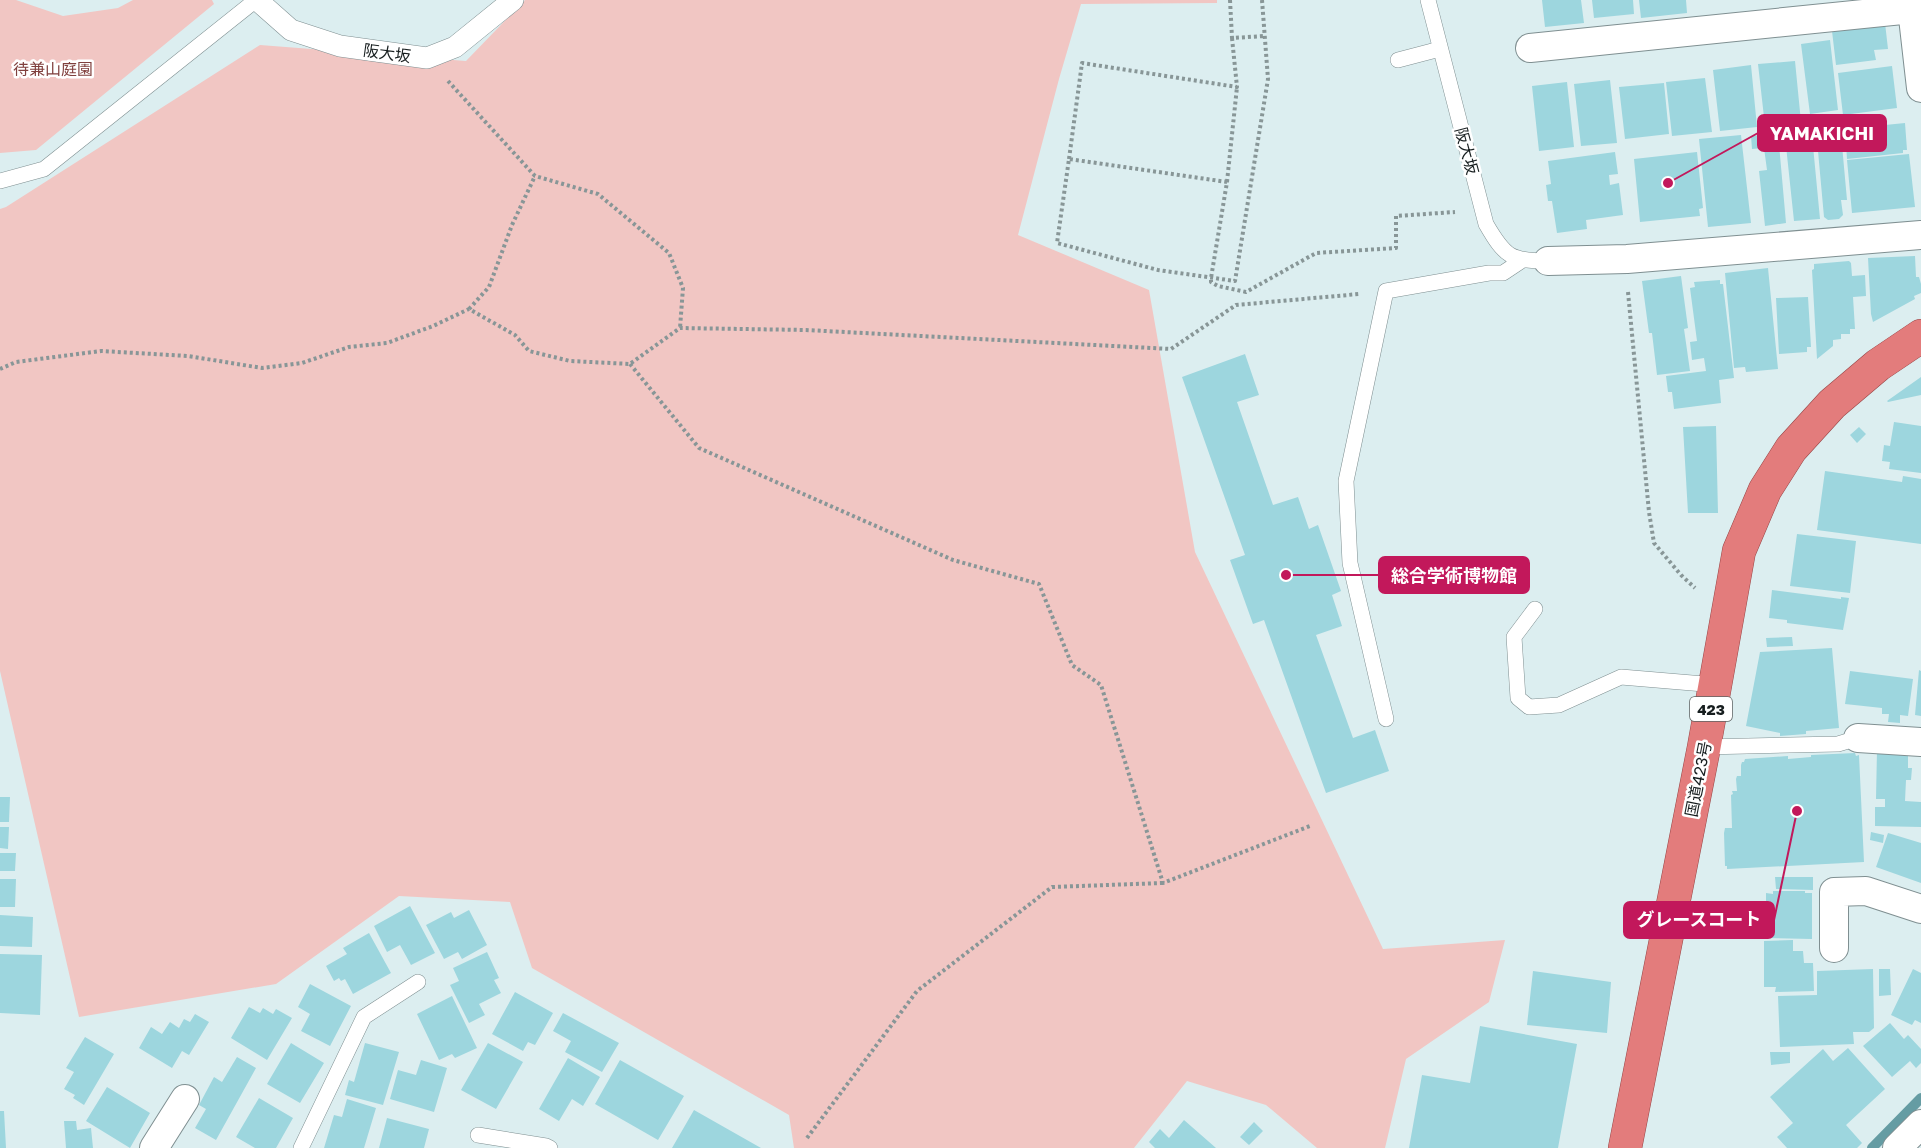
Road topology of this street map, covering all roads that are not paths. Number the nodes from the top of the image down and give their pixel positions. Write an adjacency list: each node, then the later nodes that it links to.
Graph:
1 (256, 0): 2 (street, 阪大坂); 9 (lane)
2 (513, 0)
3 (1428, 0): 6 (lane, 阪大坂)
4 (1911, 4): 5 (street); 8 (street)
5 (1530, 48)
6 (1440, 49): 7 (lane); 11 (lane, 阪大坂)
7 (1398, 60)
8 (1921, 88)
9 (0, 180)
10 (1921, 235): 11 (street)
11 (1535, 261): 15 (lane)
12 (1921, 336): 14 (highway, 国道423号 / 423)
13 (1535, 609): 14 (lane)
14 (1716, 685): 18 (highway, 国道423号 / 423)
15 (1386, 719)
16 (1858, 738): 17 (street); 18 (lane)
17 (1921, 742)
18 (1704, 747): 28 (highway, 国道423号 / 423)
19 (1921, 909): 20 (street)
20 (1834, 948)
21 (418, 982): 26 (lane)
22 (185, 1099): 25 (street)
23 (1921, 1124): 29 (street)
24 (478, 1135): 27 (lane)
25 (154, 1148)
26 (301, 1148)
27 (550, 1148)
28 (1625, 1148)
29 (1897, 1148)

